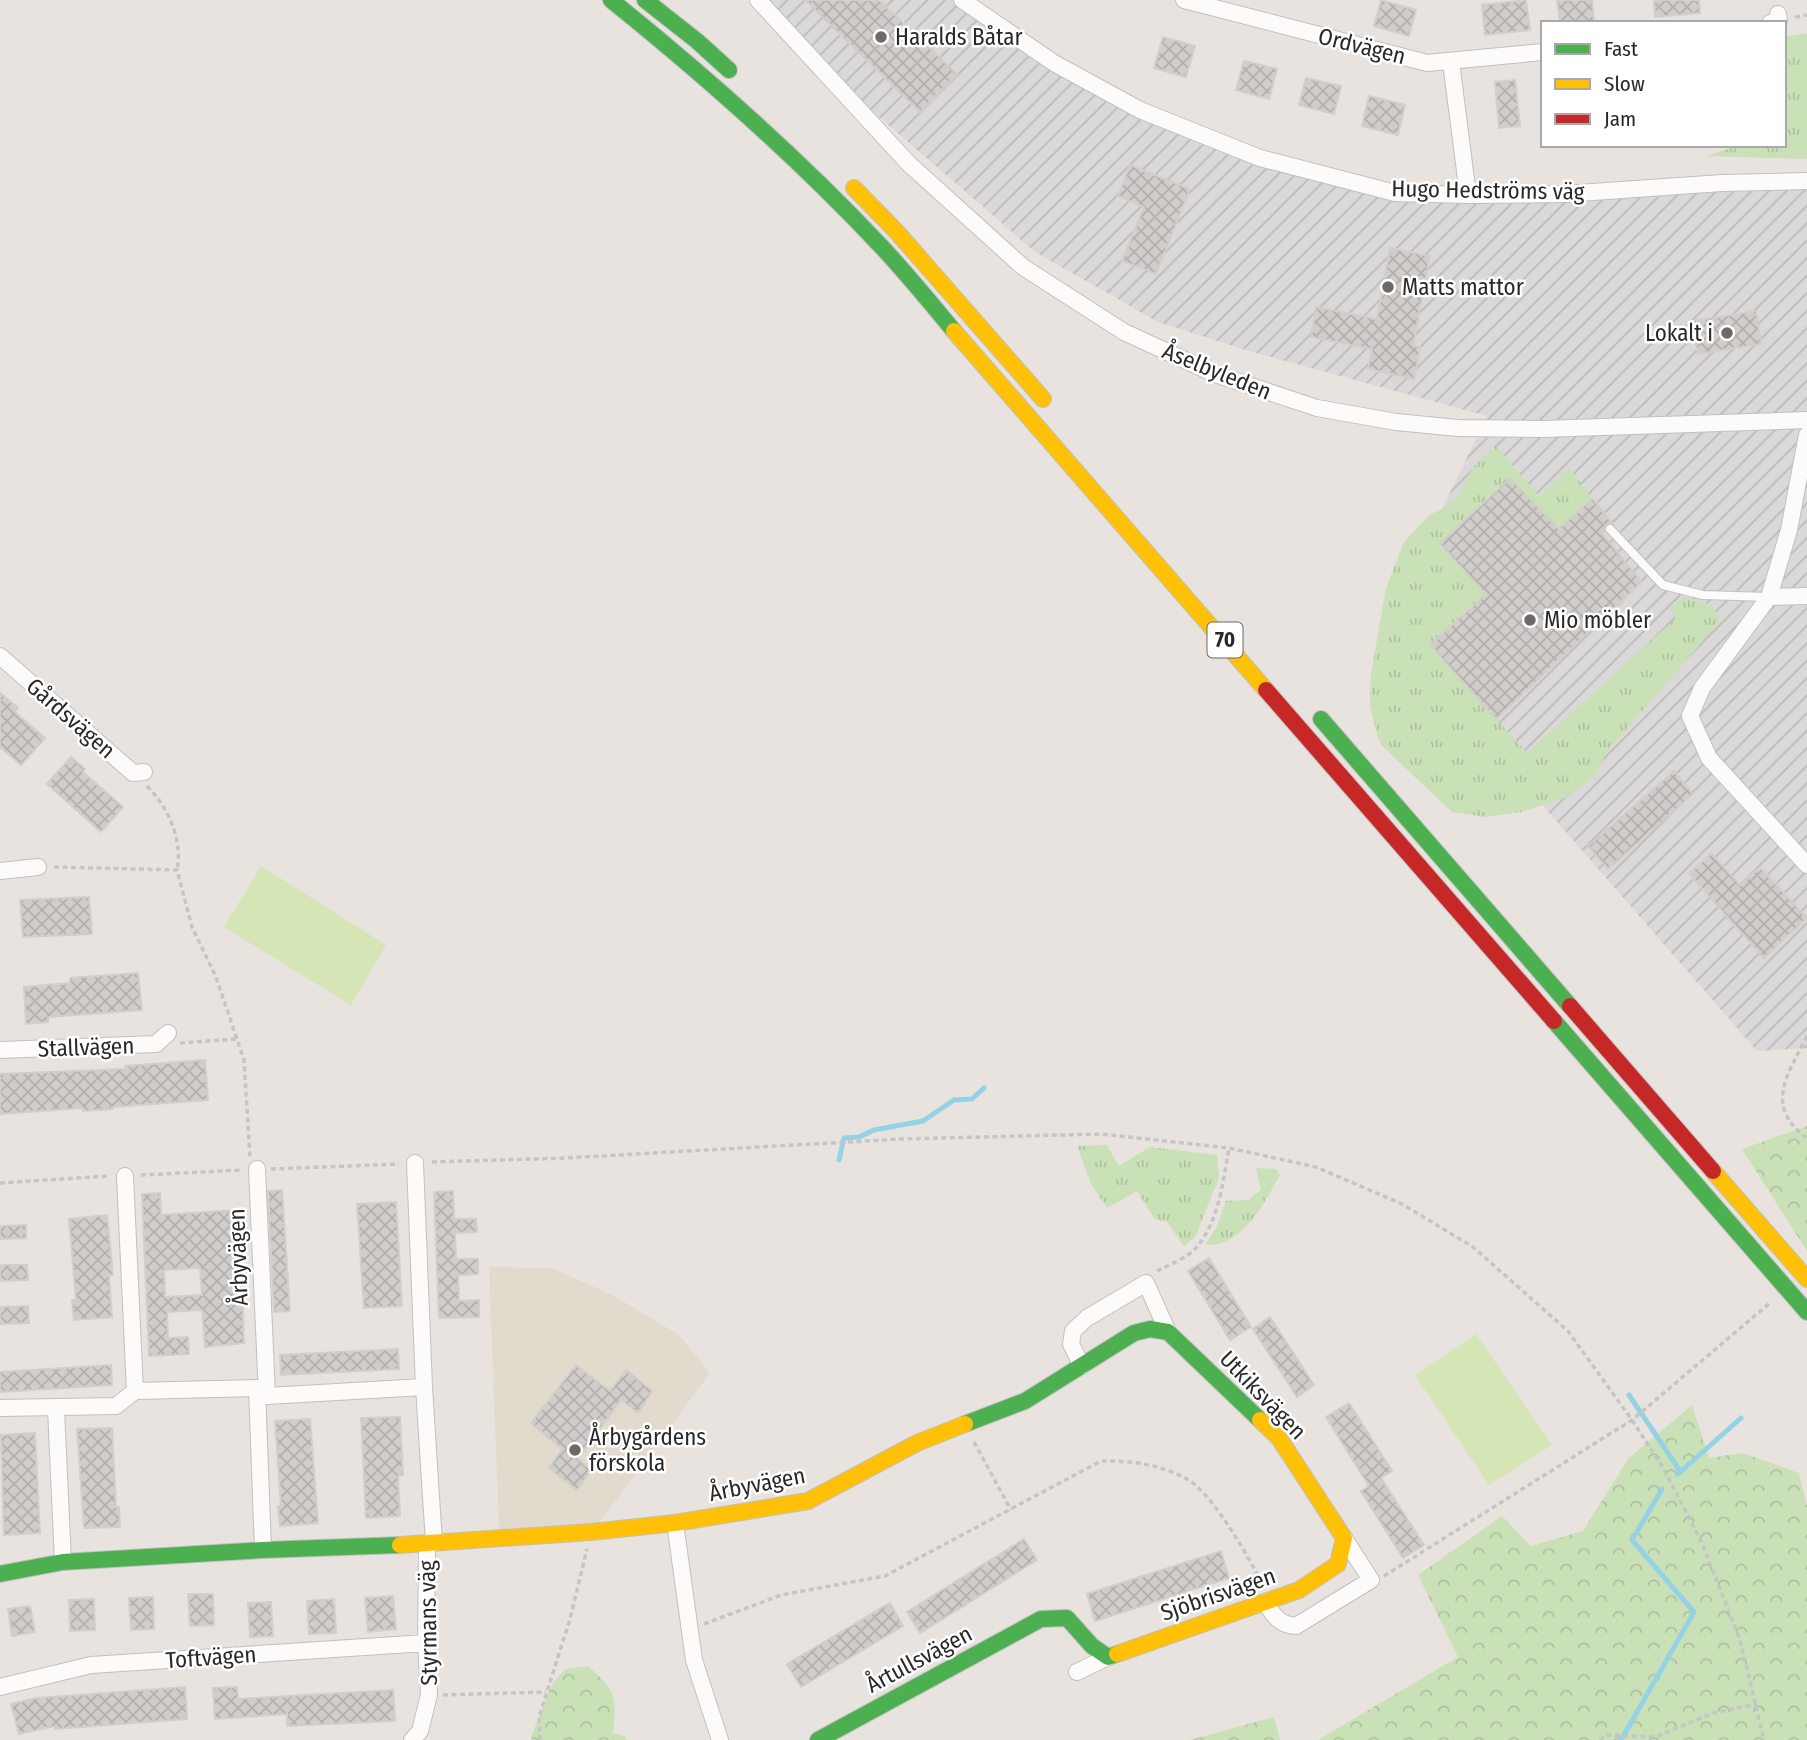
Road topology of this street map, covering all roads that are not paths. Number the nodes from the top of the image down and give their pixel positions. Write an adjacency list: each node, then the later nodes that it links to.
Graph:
1 (611, 0): 31 (main road, 70)
2 (645, 0): 9 (main road)
3 (758, 0): 14 (street, Åselbyleden)
4 (962, 0): 12 (street, Hugo Hedströms väg)
5 (1184, 0): 6 (street, Ordvägen)
6 (1210, 4): 8 (street, Ordvägen)
7 (1541, 52): 8 (street, Ordvägen)
8 (1451, 62): 12 (street)
9 (736, 77)
10 (843, 176): 13 (main road)
11 (1807, 181): 12 (street, Hugo Hedströms väg)
12 (1468, 195)
13 (1057, 415)
14 (1807, 420)
15 (1807, 435): 18 (street)
16 (1610, 529): 18 (lane)
17 (1807, 596): 18 (street)
18 (1769, 597): 22 (street)
19 (0, 656): 21 (street, Gårdsvägen)
20 (1308, 704): 30 (main road)
21 (138, 772)
22 (1806, 863)
23 (38, 867): 24 (street)
24 (0, 871)
25 (162, 1039): 26 (street, Stallvägen)
26 (0, 1050)
27 (415, 1163): 34 (street)
28 (257, 1169): 36 (street, Årbyvägen)
29 (125, 1175): 35 (street)
30 (1807, 1279)
31 (1807, 1311)
32 (1168, 1332): 33 (main road, Årbyvägen); 33 (street); 40 (main road, Utkiksvägen)
33 (1082, 1366): 39 (main road, Årbyvägen)
34 (424, 1387): 36 (street); 41 (street)
35 (135, 1391): 36 (street); 38 (street)
36 (262, 1392): 42 (street, Årbyvägen)
37 (0, 1408): 38 (street)
38 (56, 1409): 43 (street)
39 (675, 1523): 41 (main road, Årbyvägen); 51 (street)
40 (1344, 1538): 45 (main road, Sjöbrisvägen); 45 (street)
41 (430, 1543): 42 (main road, Årbyvägen); 46 (street, Styrmans väg)
42 (263, 1550): 43 (main road, Årbyvägen)
43 (63, 1562): 44 (main road, Årbyvägen)
44 (0, 1574)
45 (1268, 1601): 47 (main road, Sjöbrisvägen)
46 (426, 1643): 49 (street, Toftvägen); 50 (street, Styrmans väg)
47 (1108, 1657): 48 (street, Sjöbrisvägen); 52 (main road, Årtullsvägen)
48 (1077, 1672)
49 (0, 1687)
50 (412, 1740)
51 (720, 1740)
52 (818, 1740)

